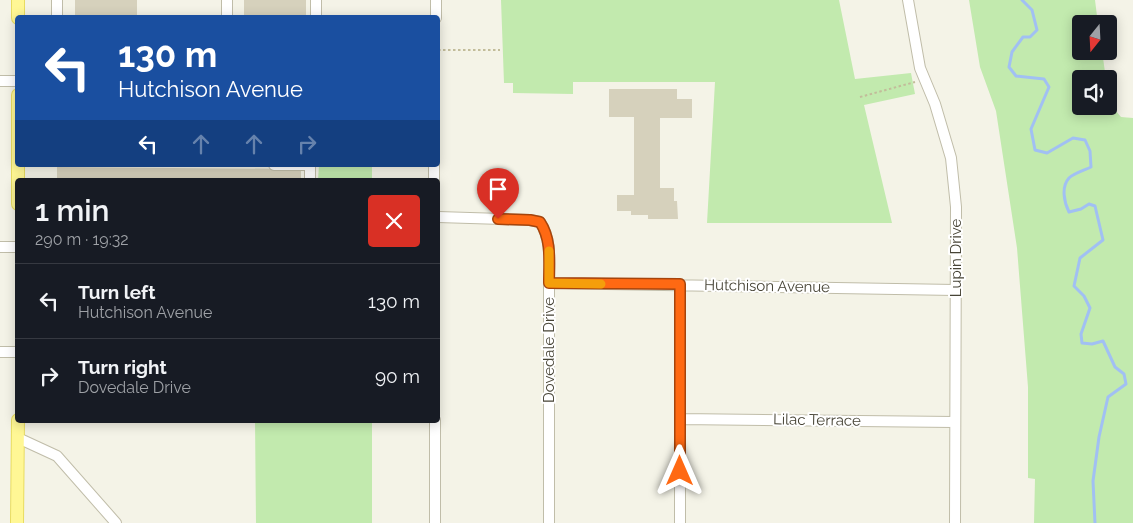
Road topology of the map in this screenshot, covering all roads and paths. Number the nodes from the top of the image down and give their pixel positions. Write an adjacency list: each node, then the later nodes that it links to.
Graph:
1 (18, 0): 7 (main road)
2 (57, 0): 8 (street)
3 (227, 0): 9 (street)
4 (316, 0): 10 (street)
5 (436, 0): 11 (street)
6 (908, 0): 14 (street, Lupin Drive)
7 (18, 15)
8 (57, 15)
9 (227, 15)
10 (316, 15)
11 (436, 15)
12 (440, 50): 13 (path)
13 (500, 50)
14 (925, 79): 17 (path); 23 (street, Lupin Drive)
15 (0, 81): 16 (street)
16 (15, 81)
17 (860, 97)
18 (440, 217): 21 (street, Dovedale Drive)
19 (0, 247): 20 (street)
20 (15, 247)
21 (549, 283): 22 (street, Hutchison Avenue); 34 (street, Dovedale Drive)
22 (680, 284): 23 (street, Hutchison Avenue); 26 (street)
23 (955, 290): 27 (street, Lupin Drive)
24 (0, 352): 25 (street)
25 (15, 352)
26 (680, 419): 27 (street, Lilac Terrace); 35 (street)
27 (954, 422): 36 (street, Lupin Drive)
28 (18, 423): 30 (main road)
29 (435, 423): 33 (street)
30 (18, 438): 31 (main road); 32 (street)
31 (17, 523)
32 (116, 523)
33 (435, 523)
34 (549, 523)
35 (680, 523)
36 (955, 523)

